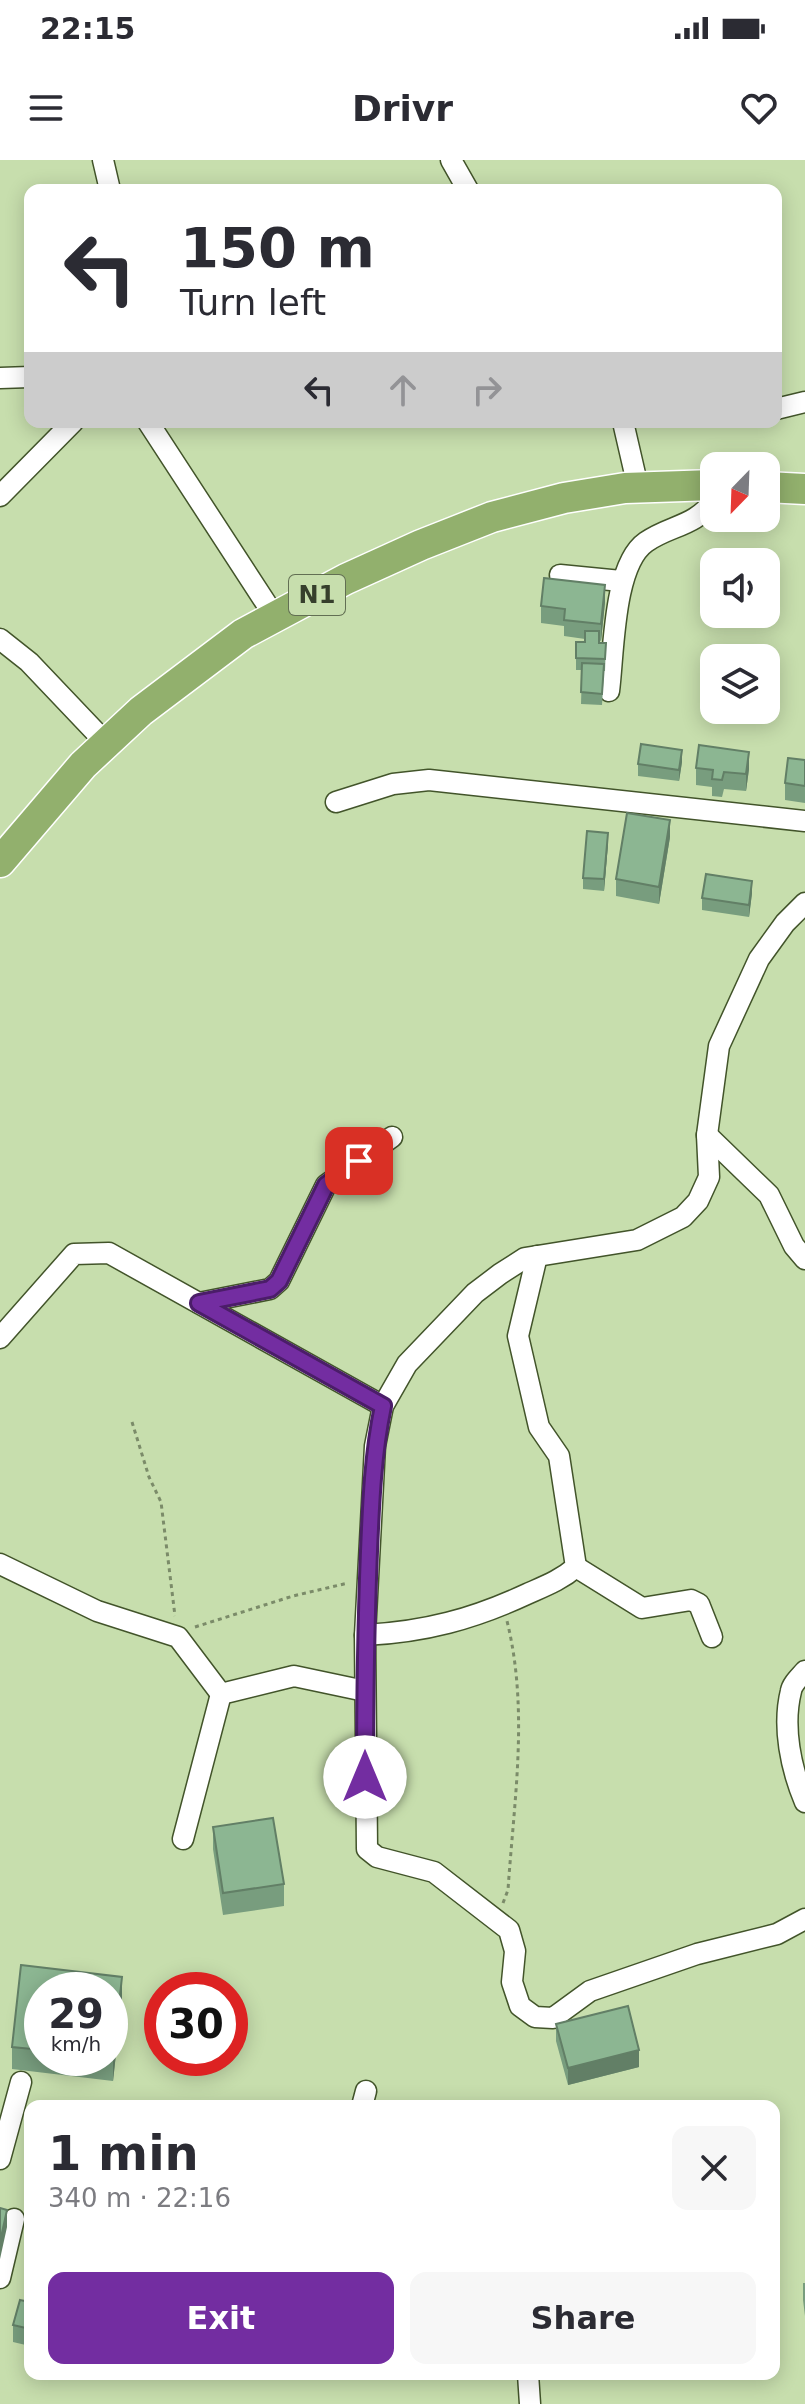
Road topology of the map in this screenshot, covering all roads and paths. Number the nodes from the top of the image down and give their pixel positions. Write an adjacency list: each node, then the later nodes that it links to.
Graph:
1 (103, 160): 3 (street)
2 (451, 160): 4 (street)
3 (109, 184)
4 (465, 184)
5 (24, 377): 6 (street)
6 (0, 378)
7 (805, 402): 8 (street)
8 (782, 408)
9 (67, 428): 16 (street)
10 (152, 428): 20 (street)
11 (624, 428): 13 (street)
12 (700, 485): 13 (highway, N1)
13 (638, 487): 20 (highway, N1)
14 (780, 488): 15 (highway)
15 (805, 489)
16 (0, 496)
17 (700, 516): 19 (street)
18 (560, 575): 19 (street)
19 (621, 581): 22 (street)
20 (275, 617): 23 (highway, N1)
21 (0, 639): 23 (street)
22 (609, 691)
23 (106, 743): 26 (highway, N1)
24 (336, 802): 25 (street)
25 (805, 821)
26 (0, 862)
27 (805, 903): 28 (street)
28 (707, 1135): 30 (street); 31 (street)
29 (392, 1137): 32 (street)
30 (537, 1256): 34 (street); 37 (street)
31 (805, 1259)
32 (199, 1303): 33 (street); 34 (street)
33 (0, 1338)
34 (383, 1406): 38 (street)
35 (132, 1422): 41 (path)
36 (0, 1564): 41 (street)
37 (576, 1567): 39 (street); 42 (street)
38 (368, 1579): 40 (street); 41 (path)
39 (503, 1605): 40 (street); 49 (path)
40 (365, 1635): 44 (street)
41 (181, 1636): 45 (street)
42 (712, 1637)
43 (805, 1671): 46 (street)
44 (365, 1691): 45 (street); 49 (street)
45 (221, 1694): 47 (street)
46 (805, 1802)
47 (183, 1839)
48 (805, 1919): 49 (street)
49 (498, 1922)
50 (21, 2082): 51 (street)
51 (0, 2159)
52 (15, 2219): 53 (street)
53 (0, 2278)
54 (528, 2380): 55 (street)
55 (530, 2404)

